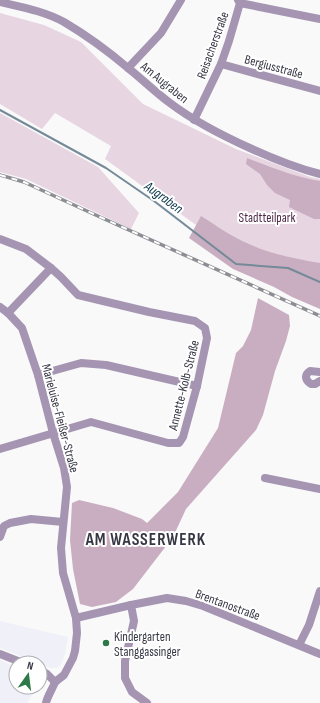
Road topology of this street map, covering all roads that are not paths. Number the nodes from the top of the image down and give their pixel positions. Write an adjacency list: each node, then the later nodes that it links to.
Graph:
1 (181, 0): 6 (street)
2 (0, 2): 6 (street, Am Augraben)
3 (239, 2): 4 (street); 5 (street, Reisacherstraße)
4 (320, 19)
5 (221, 64): 7 (street, Bergiusstraße); 8 (street, Reisacherstraße)
6 (128, 68): 8 (street, Am Augraben)
7 (320, 91)
8 (194, 120): 9 (street, Am Augraben)
9 (320, 174)
10 (0, 239): 11 (street, Annette-Kolb-Straße)
11 (50, 268): 13 (street); 17 (street, Annette-Kolb-Straße)
12 (0, 307): 13 (street, Marieluise-Fleißer-Straße)
13 (8, 313): 15 (street, Marieluise-Fleißer-Straße)
14 (320, 372): 16 (street)
15 (38, 375): 17 (street); 18 (street, Marieluise-Fleißer-Straße)
16 (320, 381)
17 (197, 386): 18 (street, Annette-Kolb-Straße)
18 (53, 433): 19 (street, Annette-Kolb-Straße); 22 (street, Marieluise-Fleißer-Straße)
19 (0, 449)
20 (265, 478): 21 (street)
21 (320, 489)
22 (63, 522): 23 (street); 26 (street, Marieluise-Fleißer-Straße)
23 (0, 537)
24 (320, 591): 27 (street)
25 (131, 605): 26 (street, Brentanostraße); 27 (street, Brentanostraße); 32 (street)
26 (76, 618): 30 (street, Marieluise-Fleißer-Straße)
27 (299, 645): 28 (street, Brentanostraße)
28 (320, 654)
29 (48, 675): 30 (street)
30 (55, 682): 31 (street, Marieluise-Fleißer-Straße)
31 (44, 702)
32 (147, 703)

